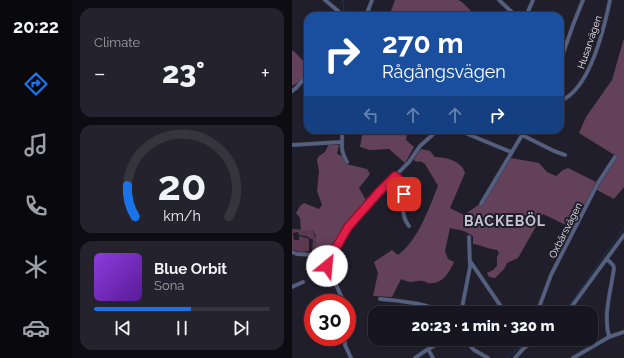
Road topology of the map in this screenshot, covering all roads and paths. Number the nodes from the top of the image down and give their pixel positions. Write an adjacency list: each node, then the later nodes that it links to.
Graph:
1 (325, 0): 7 (street)
2 (372, 0): 8 (street)
3 (500, 0): 9 (street)
4 (533, 0): 10 (street)
5 (583, 0): 11 (street)
6 (610, 0): 14 (street, Husarvägen)
7 (339, 12)
8 (368, 12)
9 (512, 12)
10 (528, 12)
11 (564, 51)
12 (304, 79): 13 (street)
13 (292, 91)
14 (564, 99)
15 (342, 134): 19 (street)
16 (434, 134): 25 (street)
17 (468, 134): 21 (street)
18 (522, 135): 21 (street); 22 (street)
19 (341, 142): 20 (street); 24 (street)
20 (292, 145)
21 (511, 152): 26 (street)
22 (565, 155)
23 (615, 158): 41 (street, Oxbärsvägen)
24 (347, 162)
25 (395, 176): 27 (street); 33 (street)
26 (481, 204)
27 (409, 226)
28 (624, 235): 31 (street)
29 (469, 237): 32 (street)
30 (292, 252): 33 (street)
31 (607, 259): 42 (street); 44 (street)
32 (470, 260): 39 (street); 40 (street)
33 (326, 263): 36 (street)
34 (303, 282): 35 (street)
35 (292, 287)
36 (340, 294)
37 (380, 299): 38 (street)
38 (428, 306)
39 (462, 306)
40 (501, 306)
41 (540, 306)
42 (572, 306)
43 (624, 332): 44 (street)
44 (609, 337): 56 (street)
45 (345, 346): 51 (street)
46 (433, 346): 49 (street)
47 (470, 346): 54 (street)
48 (527, 346): 55 (street)
49 (428, 349): 52 (street); 53 (street)
50 (345, 358): 51 (street)
51 (350, 358)
52 (415, 358)
53 (433, 358)
54 (488, 358)
55 (515, 358)
56 (573, 358)

